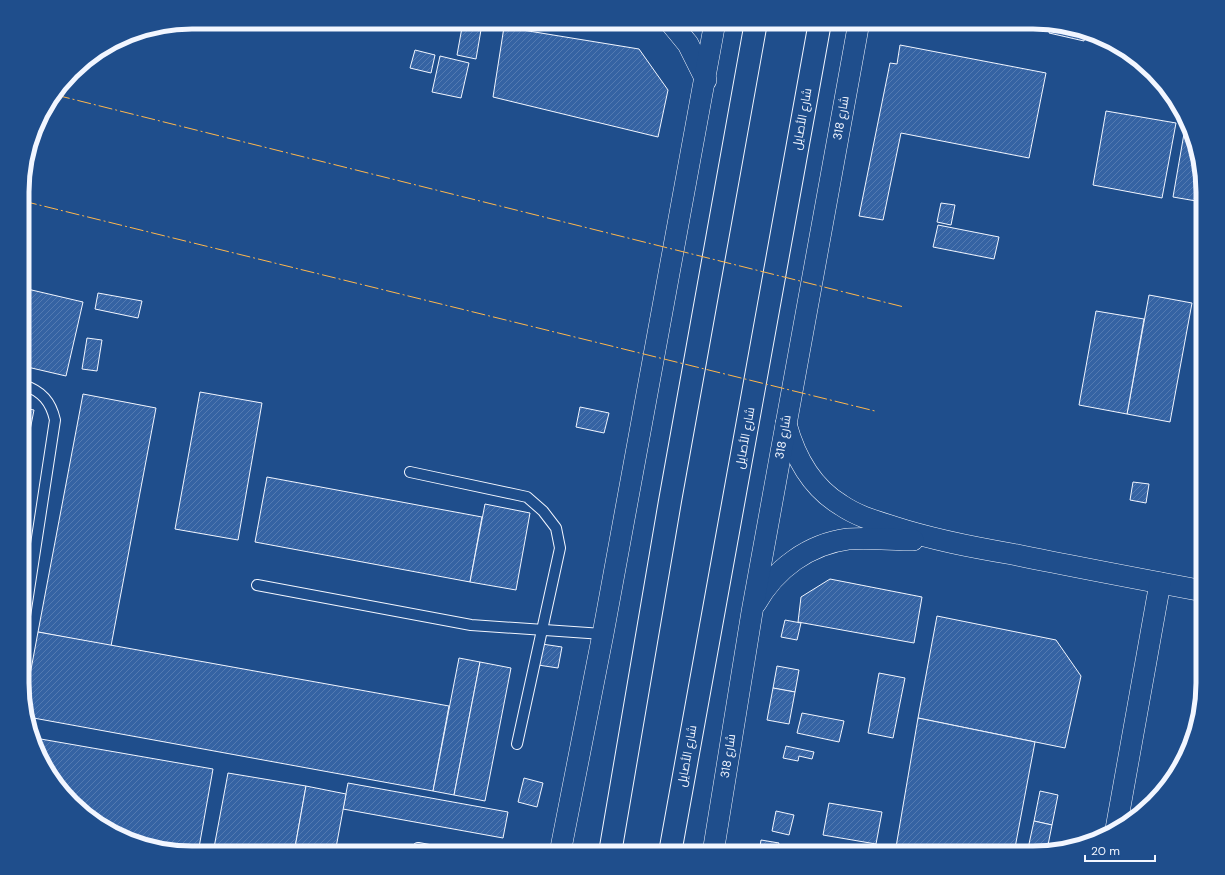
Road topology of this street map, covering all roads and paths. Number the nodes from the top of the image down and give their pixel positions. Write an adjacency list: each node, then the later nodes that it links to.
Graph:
1 (676, 29): 6 (street)
2 (715, 29): 6 (street)
3 (755, 29): 21 (main road)
4 (819, 29): 22 (main road, شارع الأصايل)
5 (858, 29): 8 (street, شارع 318)
6 (706, 80): 17 (street)
7 (29, 387): 13 (lane)
8 (786, 422): 10 (street); 15 (street, شارع 318)
9 (410, 472): 16 (lane)
10 (935, 540): 11 (street); 15 (street)
11 (1160, 583): 14 (street); 19 (street)
12 (257, 585): 16 (lane)
13 (29, 590)
14 (1196, 590)
15 (752, 612): 23 (street, شارع 318)
16 (542, 629): 17 (lane); 18 (lane)
17 (603, 634): 20 (street)
18 (517, 744)
19 (1119, 821)
20 (561, 846)
21 (611, 846)
22 (671, 846)
23 (714, 846)

